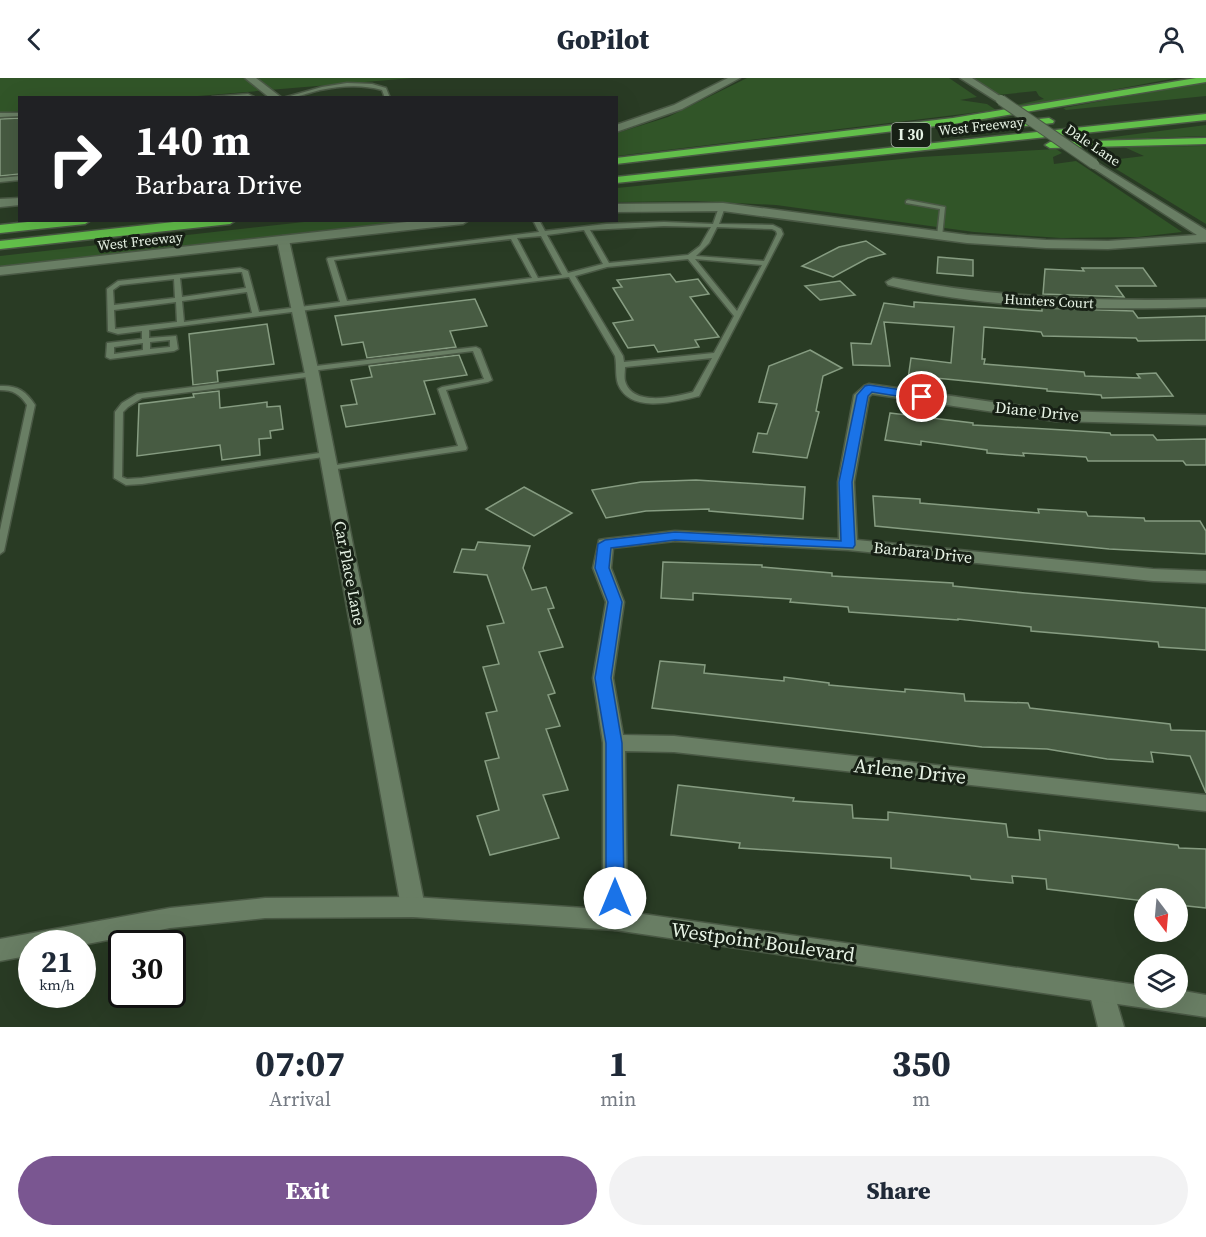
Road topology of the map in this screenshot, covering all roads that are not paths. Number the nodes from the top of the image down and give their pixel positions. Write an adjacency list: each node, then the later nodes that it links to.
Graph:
1 (250, 78): 5 (street)
2 (735, 78): 15 (street)
3 (965, 78): 41 (street, Dale Lane, bridge)
4 (1206, 79): 19 (highway)
5 (273, 95)
6 (293, 96): 7 (lane)
7 (387, 96)
8 (1196, 106): 9 (highway)
9 (1144, 112)
10 (18, 114): 11 (lane)
11 (0, 115)
12 (1206, 117): 16 (highway, West Freeway / I 30)
13 (1062, 120): 20 (highway, West Freeway / I 30)
14 (1206, 122): 16 (highway)
15 (618, 128)
16 (1018, 137): 18 (highway, West Freeway / I 30)
17 (1206, 141): 18 (highway)
18 (860, 154): 23 (highway, West Freeway / I 30)
19 (618, 162)
20 (618, 162)
21 (18, 178): 22 (lane)
22 (0, 180)
23 (618, 180)
24 (18, 201): 26 (street)
25 (908, 202): 40 (lane)
26 (0, 203)
27 (722, 207): 28 (street); 35 (lane); 40 (street)
28 (618, 208)
29 (18, 219): 30 (highway)
30 (0, 220)
31 (66, 222): 37 (highway, West Freeway)
32 (213, 222): 38 (highway, West Freeway)
33 (445, 222): 43 (street, West Freeway)
34 (537, 222): 39 (lane)
35 (715, 226): 36 (lane); 46 (lane); 47 (lane)
36 (586, 228): 39 (lane); 48 (lane)
37 (0, 229)
38 (145, 230): 44 (highway, West Freeway); 45 (highway)
39 (544, 234): 42 (lane); 51 (lane)
40 (940, 236): 41 (street)
41 (1206, 236)
42 (513, 237): 52 (lane); 56 (lane)
43 (283, 240): 49 (street, West Freeway); 59 (street, Car Place Lane)
44 (0, 244)
45 (0, 252)
46 (690, 257): 47 (lane); 48 (lane); 61 (lane)
47 (766, 262): 61 (lane)
48 (607, 265): 51 (lane)
49 (0, 271)
50 (177, 276): 54 (lane); 55 (lane); 58 (lane)
51 (569, 276): 52 (lane); 67 (lane)
52 (536, 280): 56 (lane)
53 (893, 282): 57 (street, Hunters Court)
54 (250, 290): 55 (lane); 60 (lane)
55 (178, 299): 58 (lane); 62 (lane)
56 (344, 303): 59 (lane)
57 (1206, 303)
58 (110, 308): 63 (lane)
59 (299, 309): 60 (lane); 68 (street, Car Place Lane)
60 (256, 314): 62 (lane)
61 (737, 315): 66 (lane)
62 (181, 324): 63 (lane)
63 (145, 328): 64 (lane)
64 (146, 340): 65 (lane); 65 (lane); 65 (lane)
65 (147, 352)
66 (717, 355): 67 (lane); 67 (lane)
67 (621, 365)
68 (312, 371): 71 (street, Car Place Lane); 71 (lane); 71 (lane)
69 (0, 388): 73 (lane)
70 (1206, 420): 72 (street, Diane Drive)
71 (329, 461): 77 (street, Car Place Lane)
72 (848, 545): 74 (street, Barbara Drive); 75 (street, Barbara Drive)
73 (0, 551)
74 (1206, 577)
75 (614, 743): 76 (street, Arlene Drive); 78 (street)
76 (1206, 803)
77 (412, 907): 78 (street, Westpoint Boulevard); 79 (street, Westpoint Boulevard)
78 (615, 920): 82 (street, Westpoint Boulevard)
79 (96, 932)
80 (18, 947): 81 (street, Westpoint Boulevard)
81 (0, 950)
82 (1102, 991): 83 (street, Westpoint Boulevard); 84 (street)
83 (1206, 1006)
84 (1111, 1027)

